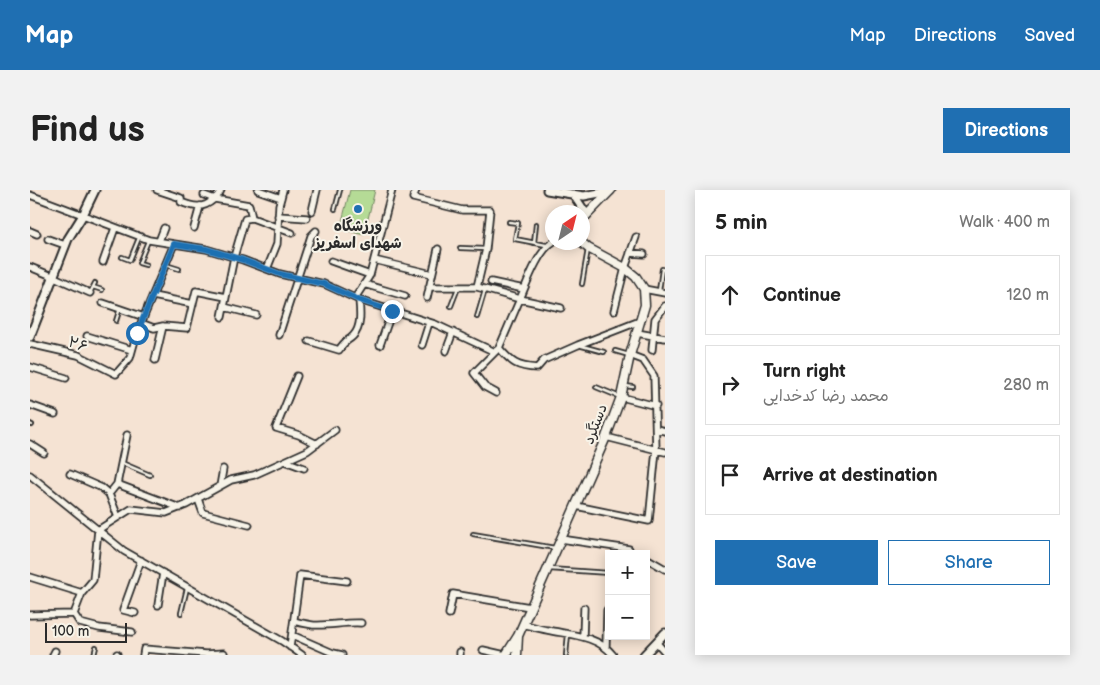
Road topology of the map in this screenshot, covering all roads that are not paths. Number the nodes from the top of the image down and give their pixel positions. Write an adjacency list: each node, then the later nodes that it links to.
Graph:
1 (157, 190): 16 (street)
2 (182, 190): 16 (street)
3 (220, 190): 18 (street)
4 (258, 190): 17 (street)
5 (283, 190): 17 (street)
6 (317, 190): 22 (street)
7 (340, 190): 21 (lane)
8 (392, 190): 57 (street)
9 (416, 190): 50 (street)
10 (547, 190): 14 (street)
11 (611, 190): 14 (street); 23 (main road)
12 (93, 191): 24 (street)
13 (33, 194): 24 (street)
14 (573, 194): 19 (street)
15 (204, 195): 18 (street)
16 (181, 198): 20 (street)
17 (281, 198): 25 (street)
18 (215, 199): 20 (street); 26 (street)
19 (578, 205)
20 (200, 206): 33 (street)
21 (335, 209)
22 (312, 211)
23 (590, 213)
24 (83, 215): 31 (street); 46 (street)
25 (278, 216): 27 (street); 30 (street)
26 (252, 218): 30 (street); 56 (street)
27 (307, 218)
28 (509, 222): 43 (lane)
29 (536, 224): 43 (lane)
30 (278, 227): 36 (street); 65 (street)
31 (115, 228): 38 (street); 59 (street)
32 (164, 228): 42 (street)
33 (194, 228)
34 (30, 231): 37 (street)
35 (316, 231): 70 (street)
36 (292, 233)
37 (37, 234)
38 (140, 236): 41 (street); 55 (lane)
39 (636, 238): 53 (street)
40 (48, 239): 46 (street)
41 (149, 240): 42 (street); 60 (lane)
42 (159, 241): 44 (street)
43 (534, 243): 45 (lane)
44 (174, 244): 56 (street); 61 (street)
45 (545, 244)
46 (65, 245): 69 (street)
47 (438, 248): 67 (street)
48 (460, 248): 50 (lane)
49 (590, 248): 63 (main road)
50 (486, 249): 77 (street)
51 (546, 250): 79 (street)
52 (584, 250): 74 (lane)
53 (630, 253): 54 (street); 63 (street)
54 (644, 254)
55 (122, 257)
56 (234, 257): 65 (street); 86 (street)
57 (374, 260): 67 (street); 68 (street)
58 (331, 261): 68 (street)
59 (103, 262)
60 (146, 265)
61 (166, 265): 64 (lane); 84 (street)
62 (30, 268): 69 (street)
63 (625, 268): 80 (main road); 98 (street)
64 (179, 269)
65 (268, 269): 70 (street)
66 (665, 270): 83 (lane)
67 (432, 274): 75 (street)
68 (370, 275): 73 (street)
69 (52, 276): 81 (street); 112 (street)
70 (296, 278): 88 (street); 109 (street)
71 (491, 282): 79 (street)
72 (95, 283): 81 (lane)
73 (364, 284): 85 (street); 88 (street)
74 (582, 284)
75 (429, 287): 76 (street); 87 (street)
76 (459, 287): 77 (street); 92 (lane)
77 (477, 287): 78 (street)
78 (485, 289): 89 (street); 101 (lane)
79 (524, 289): 89 (street)
80 (644, 289): 83 (street); 104 (main road, دستگرد)
81 (91, 290): 82 (lane)
82 (102, 290)
83 (662, 292)
84 (153, 296): 91 (street); 102 (street)
85 (405, 296)
86 (226, 298): 91 (street); 94 (street)
87 (427, 298)
88 (357, 299): 97 (street); 114 (street)
89 (520, 299): 96 (street); 120 (street)
90 (103, 303): 95 (street)
91 (192, 304): 106 (street)
92 (451, 306)
93 (665, 306): 111 (street)
94 (224, 307): 99 (street); 100 (street)
95 (120, 308): 102 (street); 103 (lane)
96 (561, 308)
97 (392, 311): 105 (street); 116 (street)
98 (614, 311)
99 (256, 315)
100 (222, 317)
101 (477, 317)
102 (143, 320): 106 (street); 119 (street)
103 (116, 321)
104 (640, 321): 108 (main road, دستگرد); 118 (street)
105 (430, 323): 107 (street); 117 (street)
106 (163, 326): 126 (street)
107 (453, 332): 120 (street); 122 (street)
108 (637, 333): 111 (street); 125 (main road, دستگرد)
109 (279, 335)
110 (87, 336): 119 (street)
111 (654, 336): 113 (street); 121 (street)
112 (30, 337)
113 (665, 338)
114 (309, 341)
115 (30, 344): 119 (street, ۲۶)
116 (380, 345)
117 (422, 345)
118 (578, 345): 120 (street); 123 (lane)
119 (132, 350)
120 (497, 350): 133 (street)
121 (652, 350)
122 (446, 351)
123 (604, 352)
124 (616, 352): 125 (lane)
125 (630, 355): 130 (main road, دستگرد); 136 (street)
126 (155, 360)
127 (30, 367): 129 (street)
128 (297, 376): 144 (street)
129 (66, 378)
130 (624, 386): 132 (lane); 134 (main road, دستگرد)
131 (596, 387): 134 (lane)
132 (634, 388)
133 (496, 393)
134 (621, 397): 136 (street); 142 (main road, دستگرد)
135 (30, 405): 137 (street)
136 (656, 406): 138 (street)
137 (55, 414)
138 (656, 429): 140 (street); 145 (street)
139 (335, 430): 144 (street)
140 (665, 431)
141 (127, 435): 149 (street)
142 (606, 437): 145 (street); 159 (main road, دستگرد)
143 (30, 444): 146 (street)
144 (316, 444): 148 (street)
145 (656, 450): 147 (street); 159 (street)
146 (44, 452)
147 (665, 452)
148 (285, 461): 150 (street); 156 (street)
149 (122, 463): 154 (lane); 155 (street)
150 (304, 468)
151 (223, 469): 156 (street)
152 (70, 474): 157 (street)
153 (30, 475): 163 (street)
154 (150, 475)
155 (117, 484): 157 (street); 160 (street)
156 (220, 486): 158 (street)
157 (109, 494): 161 (street)
158 (198, 499): 160 (street); 162 (street)
159 (576, 506): 165 (main road, دستگرد)
160 (180, 508): 161 (street)
161 (118, 517): 163 (street)
162 (249, 524)
163 (98, 530): 168 (street); 177 (street)
164 (473, 534): 166 (lane)
165 (561, 540): 166 (main road, دستگرد); 167 (street)
166 (557, 548): 170 (main road, دستگرد)
167 (629, 549)
168 (141, 560): 172 (street); 181 (street)
169 (650, 560): 171 (street)
170 (548, 569): 173 (lane); 179 (main road, دستگرد)
171 (665, 569)
172 (163, 572): 176 (street); 178 (street)
173 (605, 573)
174 (30, 577): 177 (street)
175 (347, 580): 186 (street)
176 (187, 586): 182 (lane); 199 (street)
177 (82, 593): 183 (street)
178 (158, 605)
179 (530, 608): 184 (street); 188 (main road, دستگرد)
180 (584, 608): 194 (street)
181 (135, 613)
182 (181, 613)
183 (74, 614): 185 (street); 189 (street)
184 (449, 614)
185 (30, 615)
186 (294, 621): 187 (street); 192 (street)
187 (361, 623)
188 (523, 624): 190 (street); 193 (main road, دستگرد)
189 (132, 632)
190 (568, 633): 194 (street); 209 (lane)
191 (665, 633): 196 (street)
192 (292, 635): 199 (street); 206 (street)
193 (518, 636): 207 (main road, دستگرد); 208 (main road, دستگرد)
194 (583, 637): 197 (street)
195 (606, 640): 197 (street)
196 (656, 642): 201 (street); 211 (street)
197 (606, 646): 210 (street)
198 (96, 647): 203 (lane)
199 (290, 647): 205 (street)
200 (483, 650): 207 (street)
201 (665, 652)
202 (224, 653): 204 (street)
203 (94, 655)
204 (143, 655)
205 (302, 655)
206 (342, 655)
207 (506, 655)
208 (517, 655)
209 (566, 655)
210 (613, 655)
211 (644, 655)

